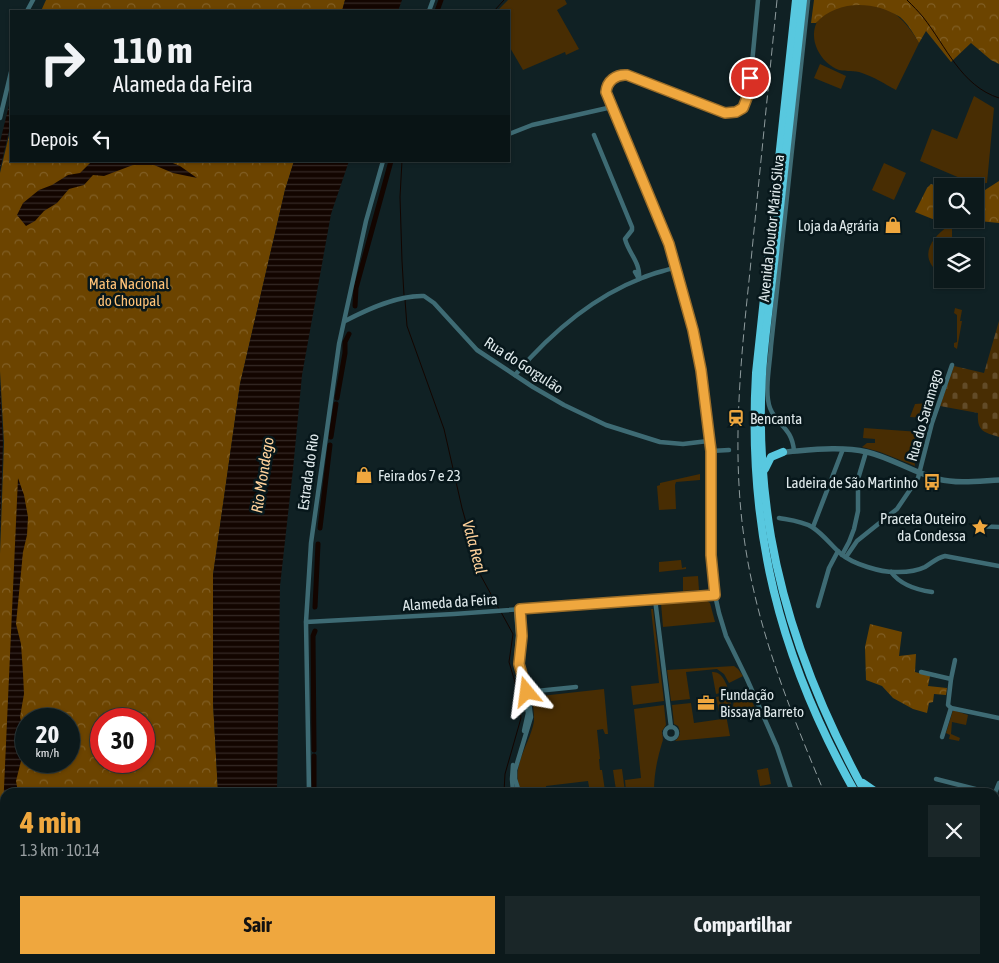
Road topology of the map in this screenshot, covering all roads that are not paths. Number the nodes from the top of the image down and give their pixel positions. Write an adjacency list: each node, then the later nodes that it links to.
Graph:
1 (758, 0): 6 (street)
2 (796, 0): 56 (highway)
3 (803, 0): 17 (highway)
4 (808, 0): 22 (street, Avenida Doutor Mário Silva)
5 (10, 76): 7 (street)
6 (612, 107): 8 (street); 11 (street)
7 (0, 118)
8 (510, 134)
9 (594, 135): 13 (street)
10 (383, 162): 14 (street, Estrada do Rio)
11 (676, 267): 13 (street); 18 (street)
12 (635, 272): 13 (street)
13 (639, 279): 16 (street)
14 (345, 321): 16 (street, Rua do Gorgulão); 40 (street, Estrada do Rio)
15 (952, 365): 25 (street, Rua do Saramago)
16 (515, 375): 18 (street, Rua do Gorgulão)
17 (762, 435): 23 (highway); 26 (highway)
18 (708, 441): 21 (street)
19 (842, 449): 22 (street); 24 (street); 31 (street)
20 (729, 450): 21 (street)
21 (711, 451): 36 (street)
22 (794, 451): 23 (street)
23 (783, 452): 26 (highway)
24 (866, 452): 25 (street); 32 (street)
25 (920, 472): 27 (street); 32 (street, Rua do Saramago)
26 (764, 473): 50 (highway)
27 (997, 481)
28 (778, 518): 31 (street)
29 (975, 526): 30 (street)
30 (999, 526)
31 (813, 527): 32 (street)
32 (842, 555): 34 (street); 38 (street)
33 (999, 566): 34 (street)
34 (891, 572): 35 (street)
35 (932, 592)
36 (715, 595): 37 (street, Alameda da Feira); 55 (street)
37 (655, 599): 39 (street, Alameda da Feira); 48 (street)
38 (818, 606)
39 (518, 610): 40 (street, Alameda da Feira); 45 (street); 53 (street)
40 (306, 622): 52 (street, Estrada do Rio)
41 (955, 660): 43 (street)
42 (921, 672): 43 (street)
43 (951, 679): 46 (street)
44 (576, 687): 45 (street)
45 (527, 692): 54 (street)
46 (951, 708): 47 (street); 49 (street)
47 (999, 718)
48 (671, 727)
49 (942, 738)
50 (856, 776): 57 (highway); 58 (highway)
51 (936, 779): 59 (street)
52 (309, 788)
53 (514, 788)
54 (518, 788)
55 (791, 788)
56 (853, 788)
57 (863, 788)
58 (867, 788)
59 (971, 788)

